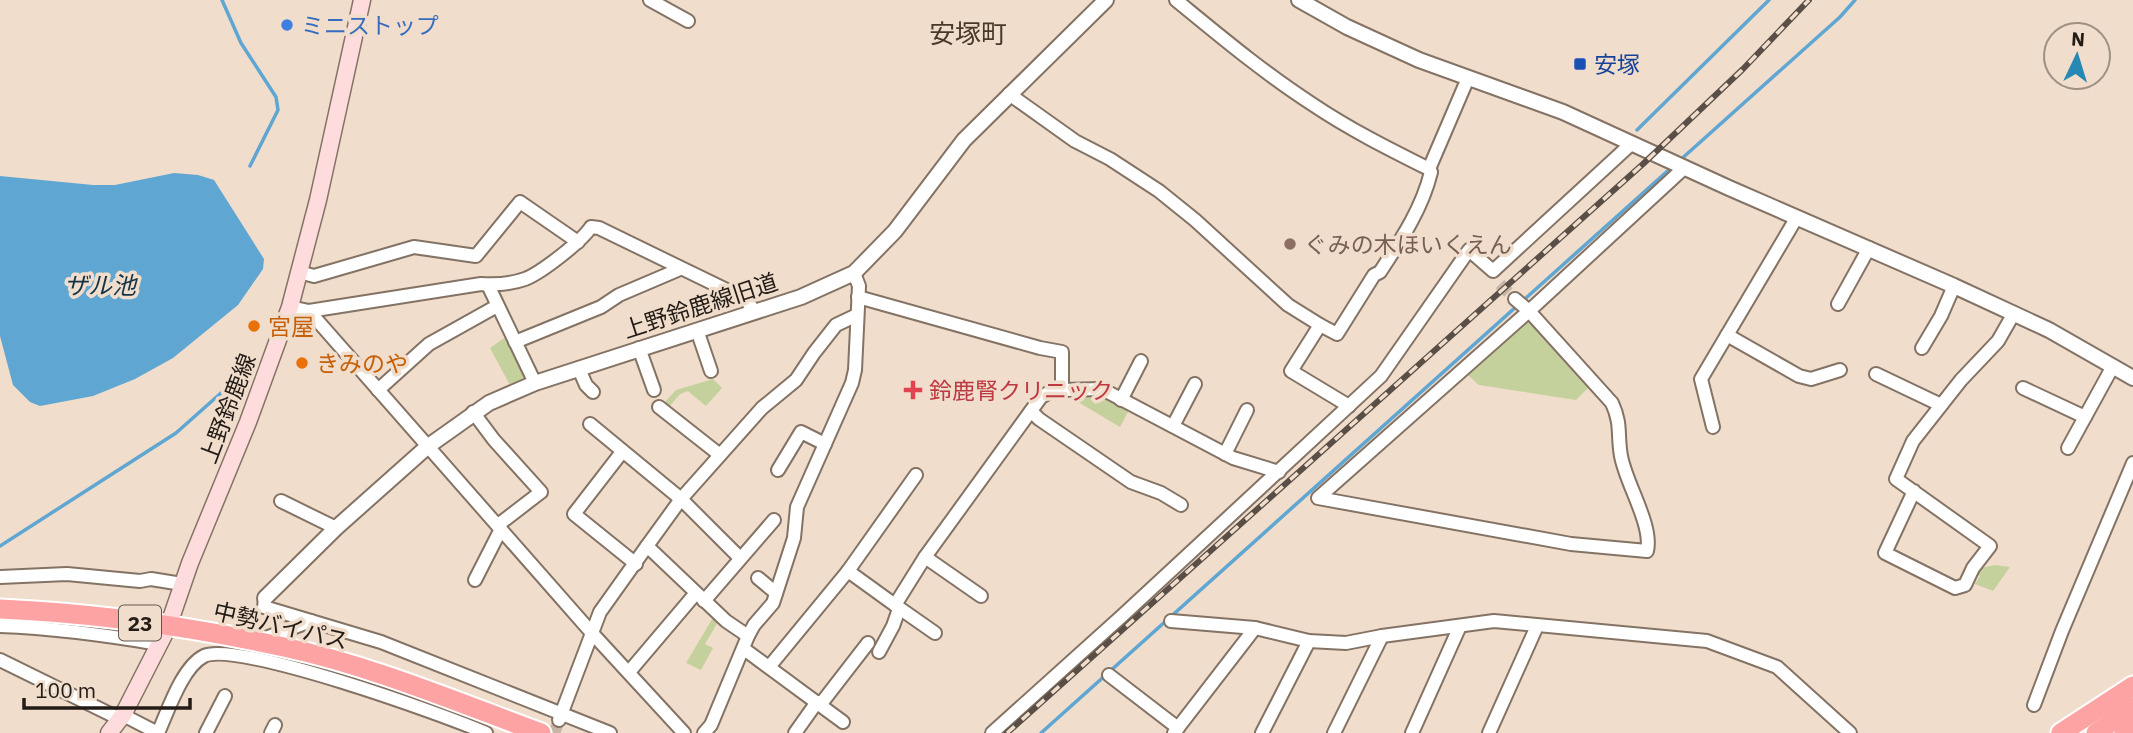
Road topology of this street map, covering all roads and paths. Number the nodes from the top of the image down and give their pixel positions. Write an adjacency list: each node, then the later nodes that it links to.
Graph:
1 (362, 0): 17 (main road, 上野鈴鹿線)
2 (650, 0): 6 (street)
3 (1106, 0): 8 (street, 上野鈴鹿線旧道)
4 (1176, 0): 11 (street)
5 (1299, 0): 7 (street)
6 (688, 21)
7 (1468, 78): 9 (street); 11 (street)
8 (1009, 93): 18 (street, 上野鈴鹿線旧道); 31 (street)
9 (1631, 144): 10 (street); 16 (street)
10 (1678, 165): 12 (street); 23 (street)
11 (1429, 169): 31 (street)
12 (1797, 217): 14 (street); 33 (street)
13 (578, 242): 15 (street); 17 (street); 20 (street)
14 (1869, 248): 21 (street); 24 (street)
15 (680, 269): 27 (street); 34 (street)
16 (1493, 271): 19 (street); 53 (street)
17 (299, 272): 26 (main road, 上野鈴鹿線)
18 (854, 273): 22 (street); 27 (street, 上野鈴鹿線旧道)
19 (1500, 284)
20 (488, 285): 25 (street); 28 (street)
21 (1954, 286): 29 (street); 36 (street)
22 (858, 298): 30 (street); 49 (street)
23 (1522, 304): 23 (street)
24 (1838, 304)
25 (497, 306): 34 (street); 47 (street)
26 (290, 307): 28 (street); 87 (main road, 上野鈴鹿線)
27 (754, 310): 32 (street, 上野鈴鹿線旧道)
28 (309, 311): 47 (street)
29 (2014, 313): 38 (street); 52 (street)
30 (857, 315): 62 (street); 66 (street)
31 (1320, 326): 53 (street)
32 (696, 330): 35 (street, 上野鈴鹿線旧道); 41 (street)
33 (1727, 335): 40 (street); 61 (street)
34 (515, 342): 44 (street)
35 (639, 348): 39 (street, 上野鈴鹿線旧道); 48 (street)
36 (1922, 348)
37 (1141, 361): 51 (street)
38 (2113, 366): 43 (street); 58 (street)
39 (579, 369): 44 (street, 上野鈴鹿線旧道); 50 (street)
40 (1840, 370)
41 (711, 371)
42 (1876, 374): 52 (street)
43 (2133, 378)
44 (535, 383): 57 (street, 上野鈴鹿線旧道)
45 (1195, 384): 60 (street)
46 (2024, 388): 58 (street)
47 (379, 390): 63 (street)
48 (653, 390)
49 (1062, 390): 51 (street); 56 (street)
50 (593, 392)
51 (1121, 400): 60 (street)
52 (1941, 405): 72 (street)
53 (1349, 406): 70 (street)
54 (659, 407): 66 (street)
55 (1248, 410): 67 (street)
56 (1031, 411): 75 (street); 80 (street)
57 (473, 412): 63 (street, 上野鈴鹿線旧道); 77 (street)
58 (2085, 417): 64 (street)
59 (590, 424): 65 (street)
60 (1173, 426): 67 (street)
61 (1713, 427)
62 (825, 444): 68 (street); 88 (street)
63 (427, 447): 77 (street); 78 (street, 上野鈴鹿線旧道)
64 (2068, 448)
65 (622, 452): 73 (street); 82 (street)
66 (720, 454): 73 (street)
67 (1225, 454): 70 (street)
68 (778, 470)
69 (2132, 470): 119 (street)
70 (1279, 472): 136 (street)
71 (916, 475): 83 (street)
72 (1914, 491): 72 (street)
73 (681, 499): 79 (street); 81 (street)
74 (281, 501): 78 (street)
75 (1181, 505)
76 (774, 520): 81 (street)
77 (499, 527): 86 (street); 102 (street)
78 (336, 528): 92 (street, 上野鈴鹿線旧道)
79 (647, 546): 82 (street); 91 (street)
80 (925, 557): 90 (street); 93 (street)
81 (740, 558): 91 (street)
82 (636, 564): 102 (street)
83 (848, 571): 93 (street); 113 (street)
84 (0, 577): 87 (street)
85 (758, 578): 88 (street)
86 (475, 580)
87 (183, 584): 104 (main road, 上野鈴鹿線)
88 (776, 593): 105 (street)
89 (0, 596): 95 (street)
90 (981, 596)
91 (700, 597): 105 (street); 114 (street)
92 (265, 598): 96 (street)
93 (897, 607): 103 (street); 111 (street)
94 (0, 609): 95 (highway, 中勢バイパス / 23)
95 (22, 610): 104 (highway, 中勢バイパス / 23)
96 (311, 621): 108 (street); 123 (street)
97 (1171, 621): 101 (street)
98 (0, 626): 104 (street)
99 (1460, 626): 100 (street); 106 (street); 139 (street)
100 (1537, 626): 140 (street); 141 (street)
101 (1255, 628): 107 (street); 126 (street)
102 (592, 632): 114 (street); 123 (street)
103 (935, 633)
104 (163, 635): 108 (highway, 中勢バイパス / 23); 122 (main road, 上野鈴鹿線)
105 (748, 636): 110 (street)
106 (1382, 636): 107 (street); 138 (street)
107 (1309, 641): 137 (street)
108 (257, 642): 131 (highway, 中勢バイパス / 23)
109 (868, 643): 118 (street)
110 (744, 649): 113 (street); 134 (street)
111 (879, 652)
112 (0, 660): 122 (street)
113 (769, 667): 118 (street)
114 (629, 671): 133 (street)
115 (1109, 675): 126 (street)
116 (2133, 686): 142 (highway)
117 (225, 696): 130 (street)
118 (818, 704): 124 (street); 135 (street)
119 (2035, 705)
120 (2133, 707): 143 (highway)
121 (2133, 716): 144 (highway)
122 (121, 717): 128 (main road, 上野鈴鹿線); 129 (street)
123 (561, 717): 132 (street)
124 (843, 722)
125 (2133, 725): 145 (highway)
126 (1176, 731)
127 (479, 732): 129 (street)
128 (109, 733)
129 (158, 733)
130 (206, 733)
131 (541, 733)
132 (610, 733)
133 (684, 733)
134 (704, 733)
135 (794, 733)
136 (992, 733)
137 (1262, 733)
138 (1334, 733)
139 (1412, 733)
140 (1489, 733)
141 (1850, 733)
142 (2061, 733)
143 (2096, 733)
144 (2109, 733)
145 (2124, 733)

